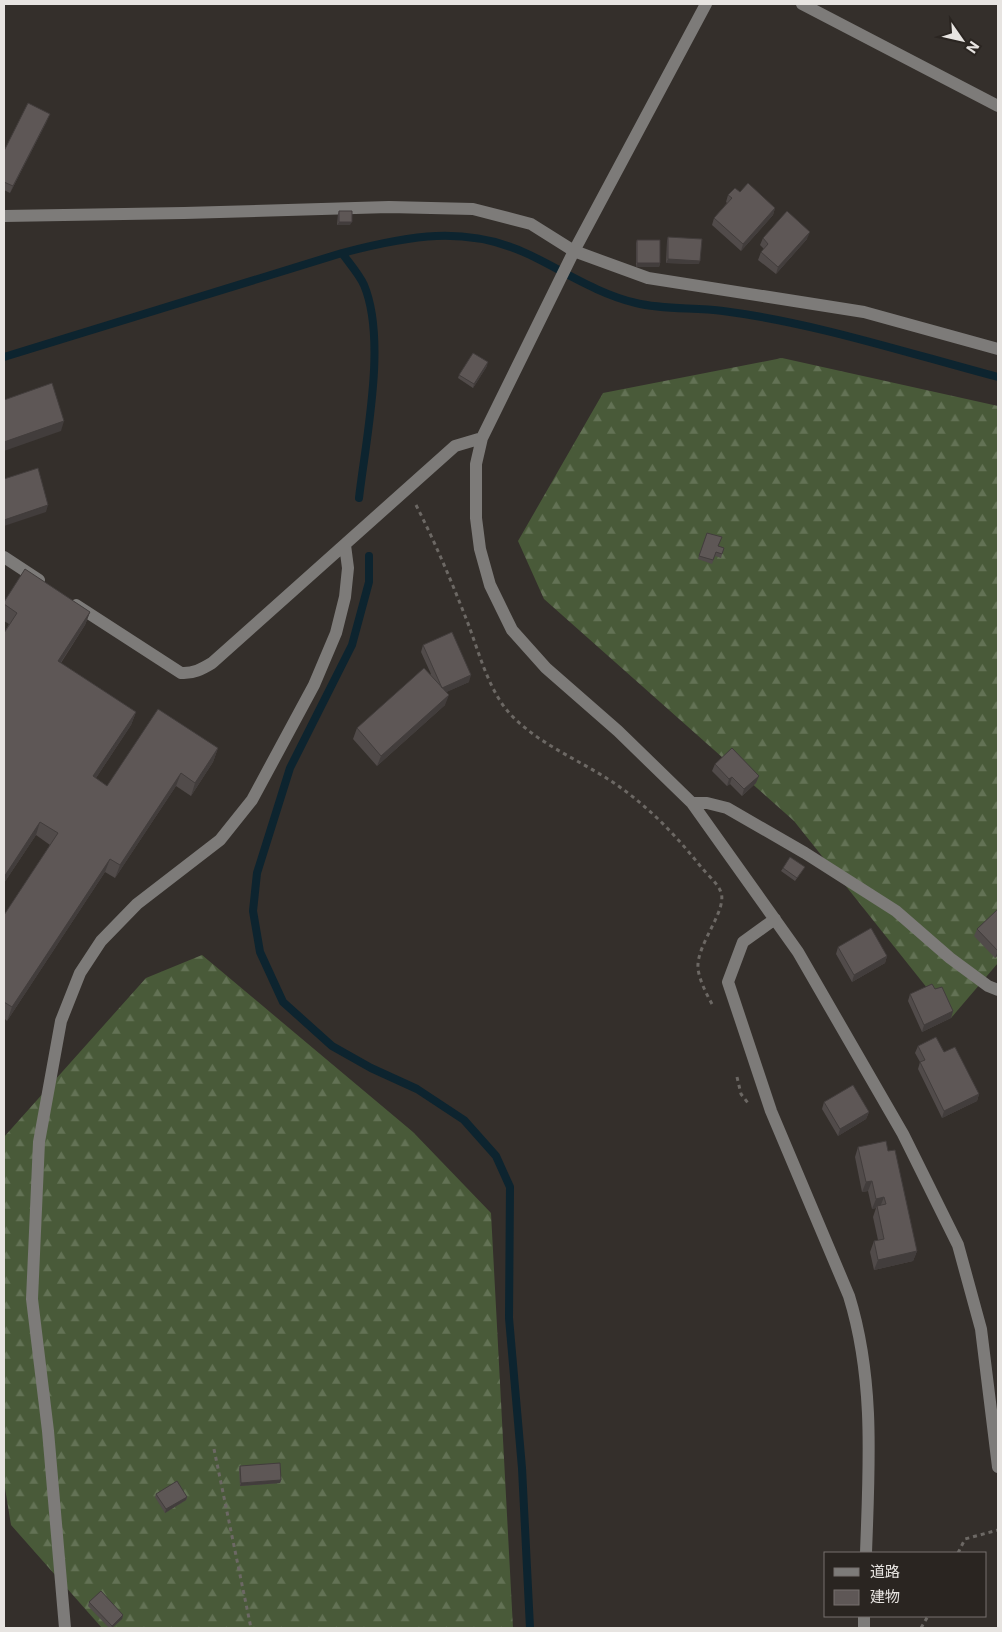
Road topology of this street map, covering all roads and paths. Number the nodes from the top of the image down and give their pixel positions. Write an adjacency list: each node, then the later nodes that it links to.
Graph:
1 (706, 4): 5 (street)
2 (802, 4): 3 (street)
3 (998, 106)
4 (4, 216): 5 (street)
5 (574, 251): 6 (street); 7 (street)
6 (998, 349)
7 (482, 438): 8 (street); 13 (street)
8 (408, 489): 9 (street); 16 (path)
9 (344, 545): 12 (street); 24 (street)
10 (4, 557): 11 (street)
11 (52, 589)
12 (68, 600)
13 (692, 803): 14 (street); 15 (street)
14 (774, 919): 18 (street); 20 (street)
15 (998, 990)
16 (717, 1012)
17 (737, 1075): 18 (path)
18 (772, 1111): 22 (street)
19 (214, 1449): 25 (path)
20 (998, 1467)
21 (998, 1530): 23 (path)
22 (866, 1552)
23 (959, 1552)
24 (65, 1628)
25 (252, 1628)

